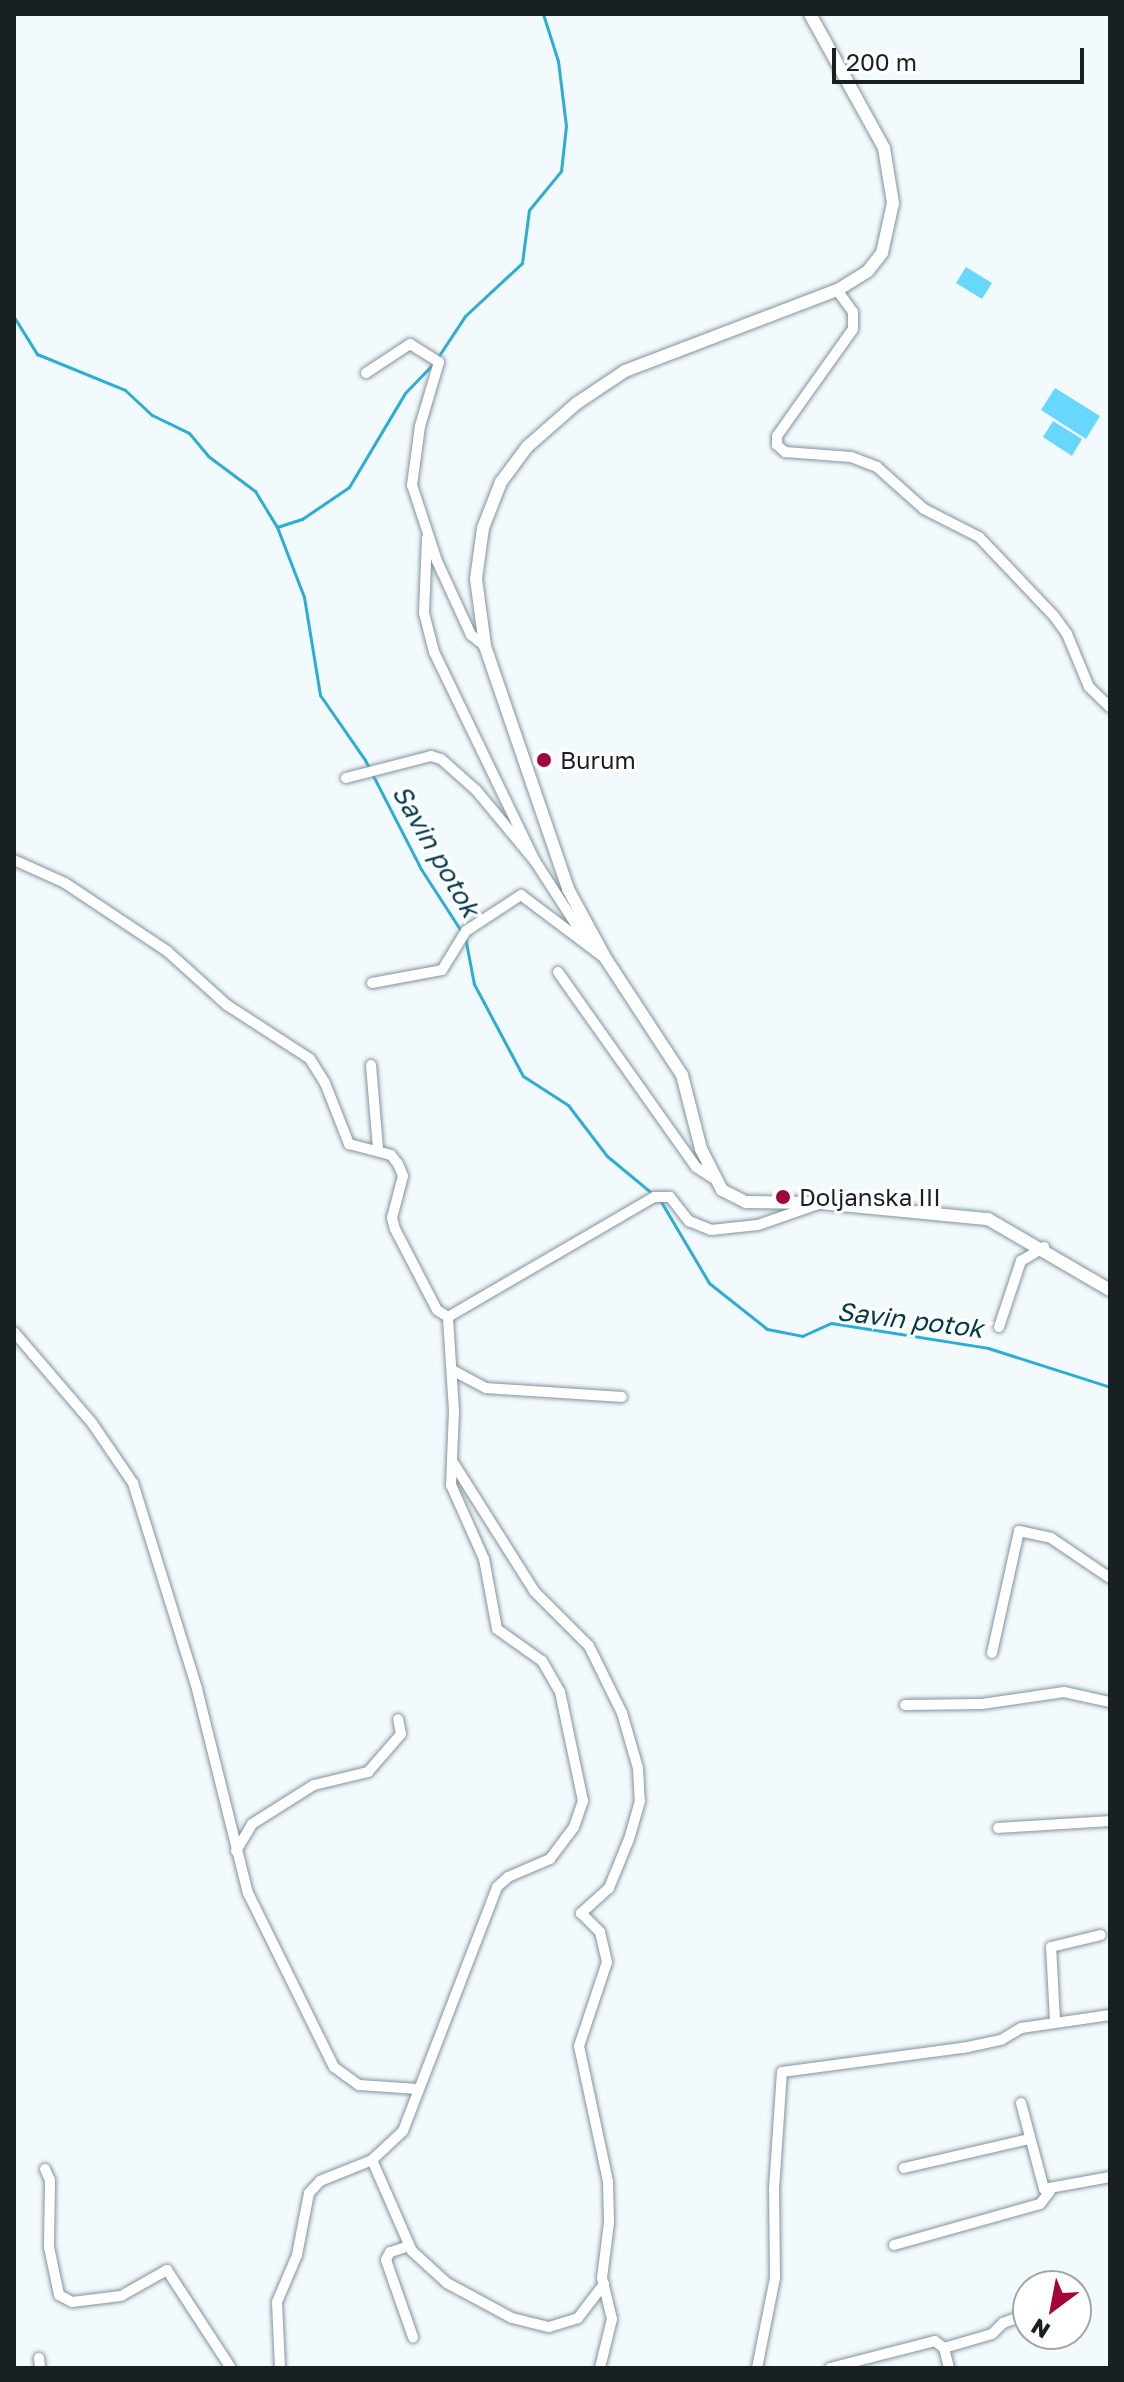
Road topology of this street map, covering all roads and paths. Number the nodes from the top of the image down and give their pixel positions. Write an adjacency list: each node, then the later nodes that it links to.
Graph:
1 (810, 14): 2 (street)
2 (837, 290): 5 (street); 6 (street)
3 (366, 373): 4 (street)
4 (427, 538): 5 (street); 9 (street)
5 (485, 646): 10 (street)
6 (1110, 707)
7 (346, 778): 9 (street)
8 (14, 860): 14 (street)
9 (535, 861): 10 (street)
10 (603, 953): 12 (street); 15 (street)
11 (558, 972): 15 (street)
12 (372, 983)
13 (371, 1065): 14 (street)
14 (378, 1149): 19 (street)
15 (713, 1178): 16 (street)
16 (821, 1203): 17 (street); 19 (street)
17 (1044, 1247): 18 (street); 20 (street)
18 (1110, 1290)
19 (448, 1317): 22 (street)
20 (999, 1327)
21 (14, 1332): 32 (street)
22 (452, 1370): 23 (street); 24 (street)
23 (622, 1397)
24 (454, 1464): 36 (street); 46 (street)
25 (1110, 1578): 26 (street)
26 (992, 1653)
27 (1110, 1702): 28 (street)
28 (905, 1705)
29 (398, 1719): 32 (street)
30 (1110, 1821): 31 (street)
31 (998, 1828)
32 (236, 1851): 36 (street)
33 (1101, 1935): 35 (street)
34 (1110, 2015): 35 (street)
35 (1055, 2020): 53 (street)
36 (418, 2089): 39 (street)
37 (1021, 2103): 38 (street)
38 (1030, 2139): 40 (street); 43 (street)
39 (372, 2160): 45 (street); 51 (street)
40 (904, 2168)
41 (45, 2169): 50 (street)
42 (1110, 2177): 43 (street)
43 (1050, 2191): 44 (street)
44 (894, 2245)
45 (409, 2246): 46 (street); 48 (street)
46 (604, 2284): 52 (street)
47 (1012, 2320): 49 (street)
48 (413, 2337)
49 (944, 2348): 54 (street); 55 (street)
50 (231, 2368)
51 (280, 2368)
52 (600, 2368)
53 (757, 2368)
54 (830, 2368)
55 (949, 2368)

